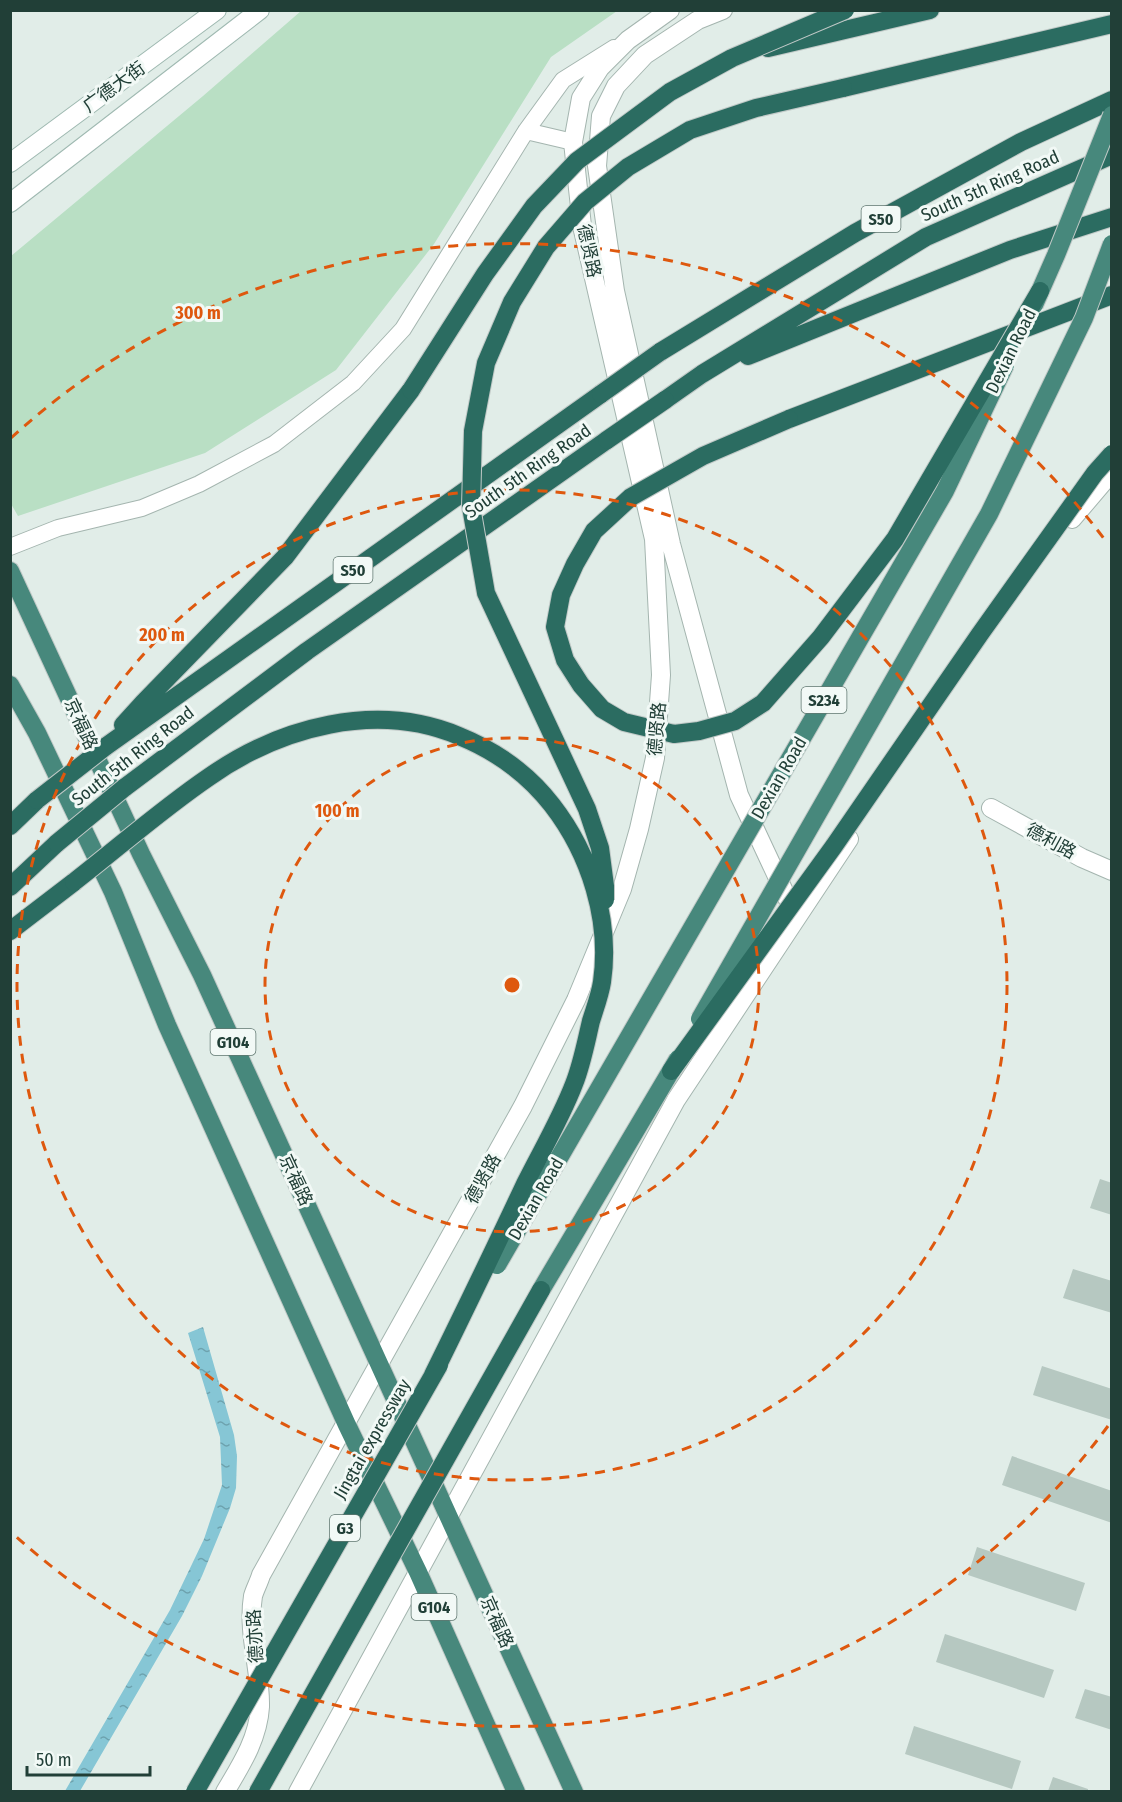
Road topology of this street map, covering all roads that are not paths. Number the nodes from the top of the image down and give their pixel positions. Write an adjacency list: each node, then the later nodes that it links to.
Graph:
1 (217, 10): 15 (street, 广德大街)
2 (260, 10): 16 (street)
3 (670, 10): 8 (street, 德贤路)
4 (723, 10): 32 (street, 德贤路)
5 (845, 10): 9 (highway, bridge)
6 (930, 10): 9 (highway, bridge)
7 (1112, 24): 34 (highway, bridge)
8 (628, 40): 12 (street); 13 (street, 德贤路)
9 (742, 54): 27 (highway, bridge)
10 (1112, 100): 27 (highway, South 5th Ring Road / S50, bridge)
11 (1112, 115): 19 (highway, Dexian Road / S234, bridge)
12 (526, 130): 13 (street); 24 (street)
13 (573, 142): 37 (street, 德贤路)
14 (1112, 155): 21 (highway, South 5th Ring Road / S50)
15 (10, 163)
16 (10, 203)
17 (1112, 217): 21 (highway)
18 (1112, 244): 35 (highway, S234, bridge)
19 (1040, 291): 20 (highway, bridge); 36 (highway, Dexian Road / S234, bridge)
20 (1112, 296)
21 (702, 374): 31 (highway, South 5th Ring Road / S50, bridge)
22 (1112, 454): 35 (highway, bridge)
23 (1112, 472): 32 (street)
24 (10, 547)
25 (10, 571): 37 (highway, 京福路 / G104)
26 (10, 685): 39 (highway, G104)
27 (105, 747): 29 (highway, South 5th Ring Road / S50, bridge)
28 (991, 808): 30 (street, 德利路)
29 (10, 826)
30 (1112, 871)
31 (10, 887)
32 (796, 919): 40 (street)
33 (10, 931): 34 (highway, bridge)
34 (604, 931): 38 (highway, bridge)
35 (671, 1071): 44 (highway, S234, bridge)
36 (497, 1265): 38 (highway, Jingtai expressway / G3, bridge)
37 (380, 1365): 39 (street, 德贤路); 40 (highway, 京福路 / G104)
38 (433, 1375): 42 (highway, Jingtai expressway / G3, bridge)
39 (347, 1425): 41 (highway, G104); 43 (street, 德亦路)
40 (449, 1515): 41 (street); 47 (highway, 京福路 / G104)
41 (418, 1572): 45 (street); 46 (highway, G104)
42 (195, 1791)
43 (225, 1791)
44 (258, 1791)
45 (298, 1791)
46 (516, 1791)
47 (574, 1791)

